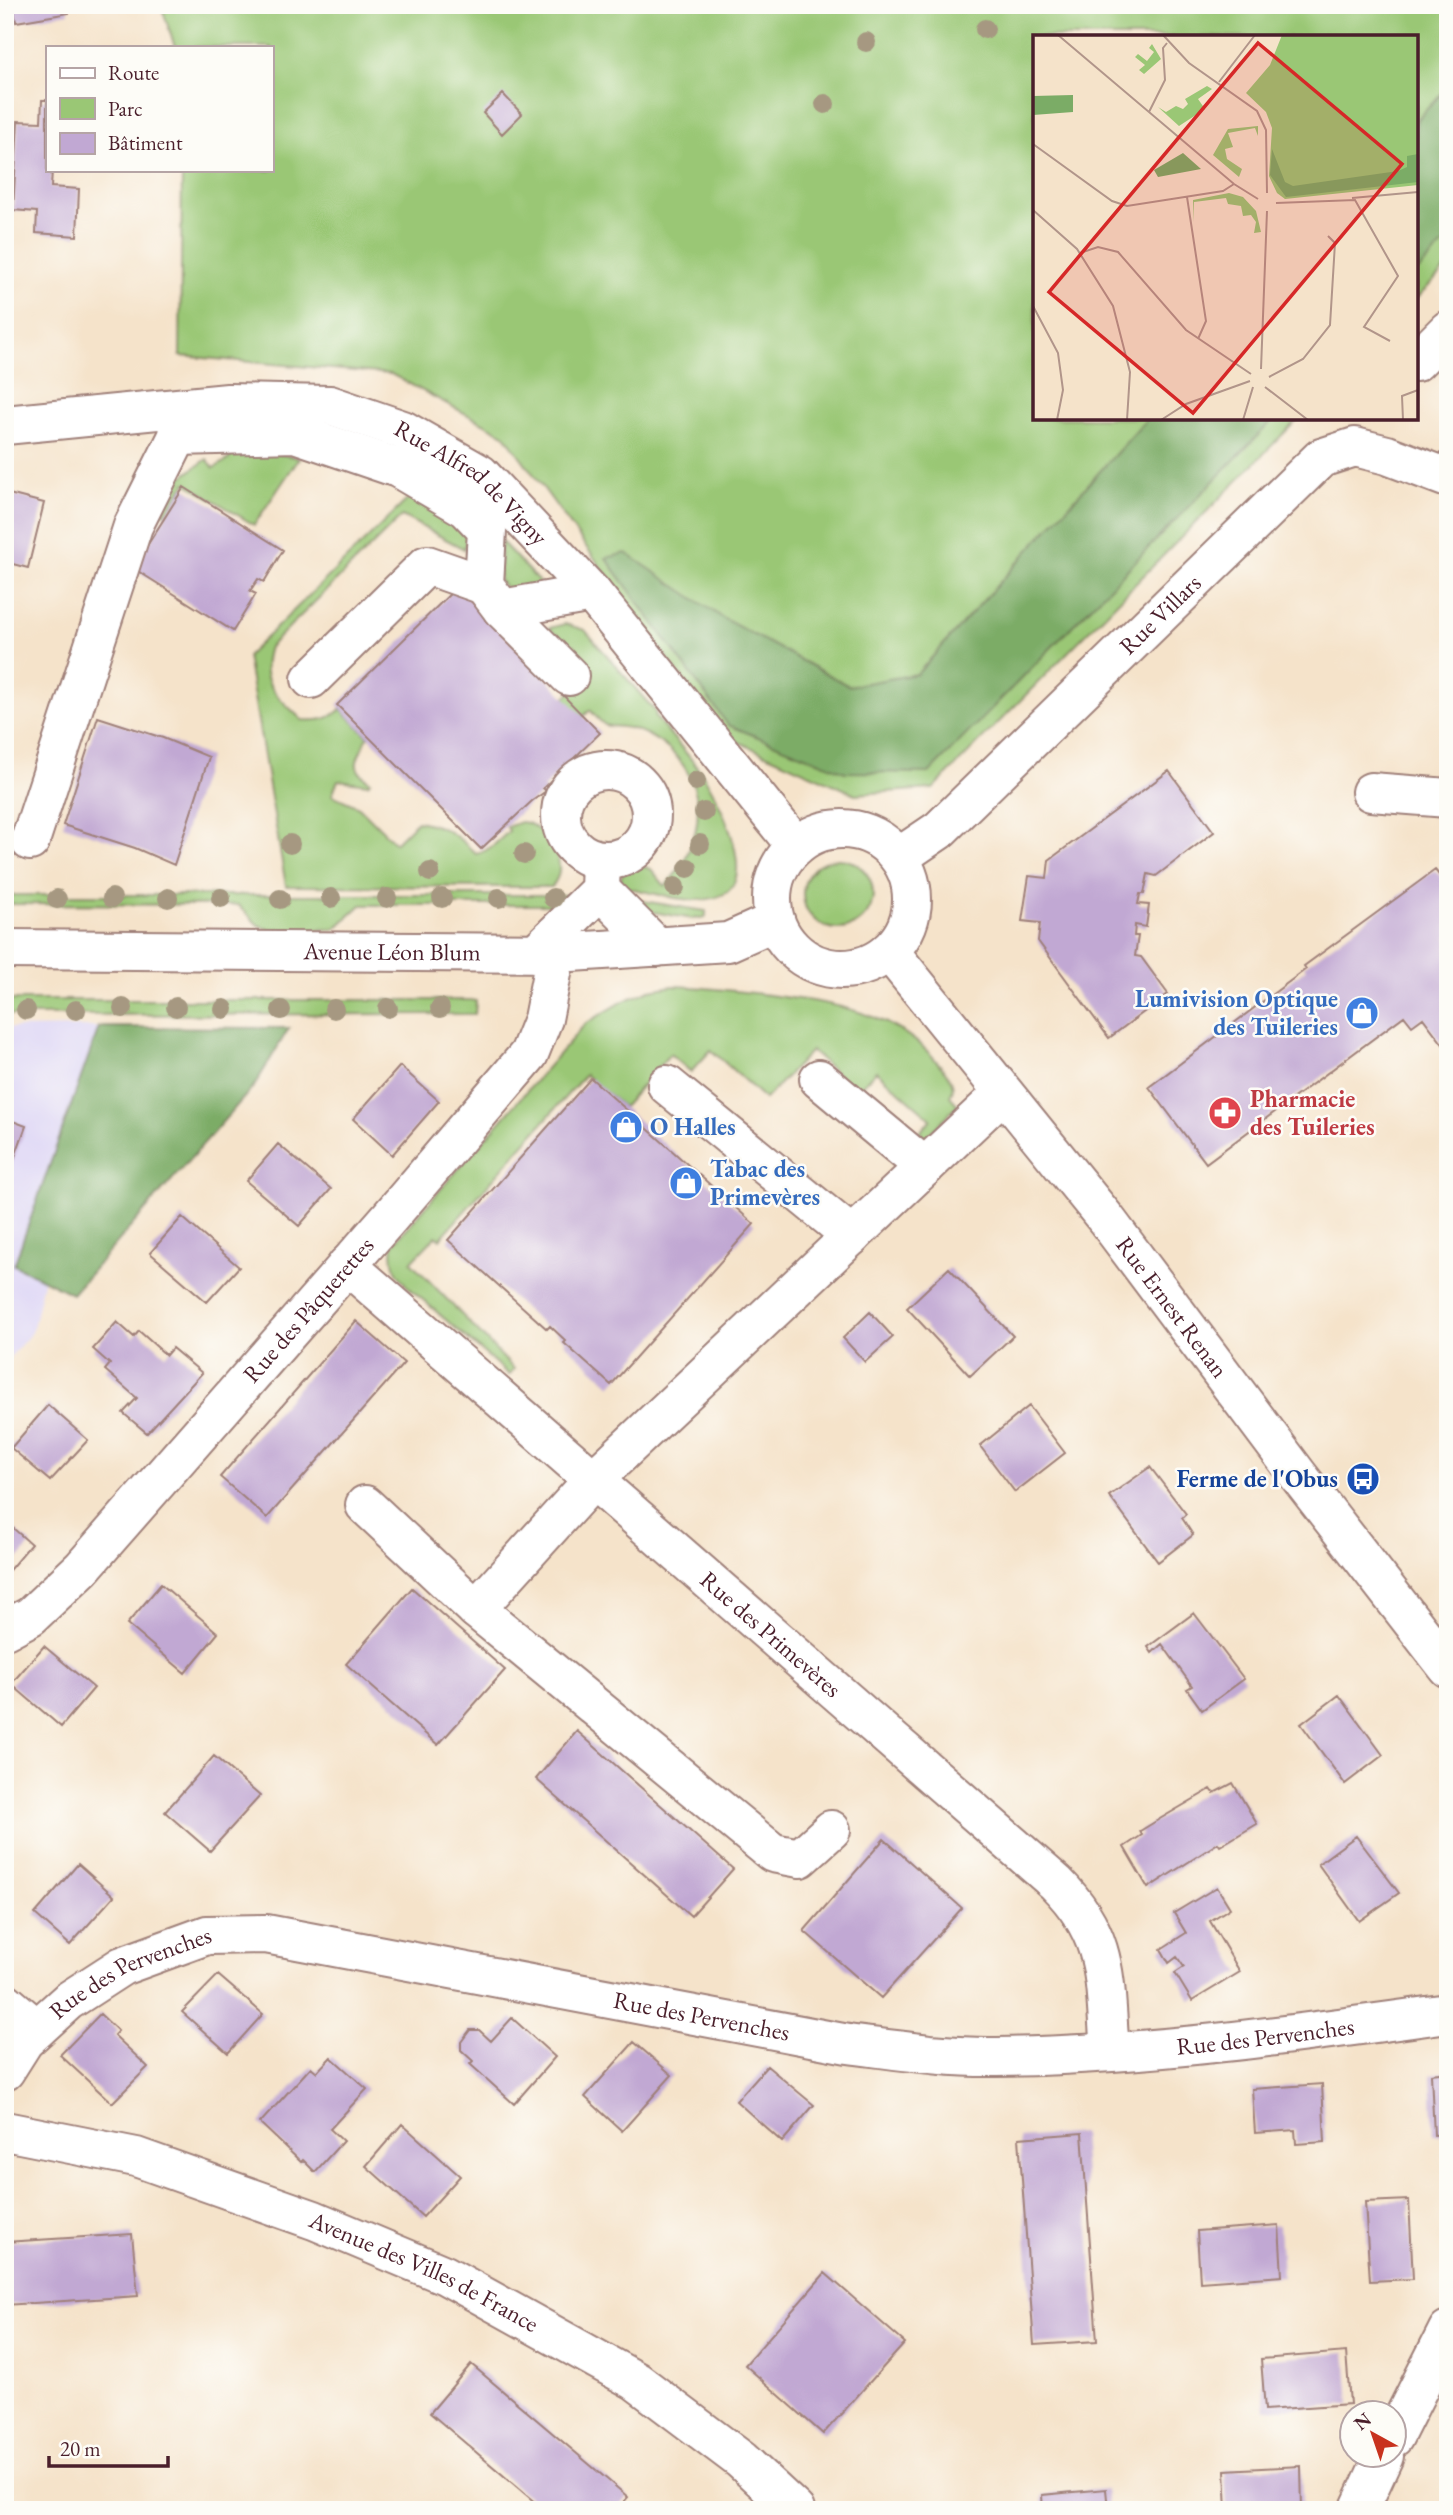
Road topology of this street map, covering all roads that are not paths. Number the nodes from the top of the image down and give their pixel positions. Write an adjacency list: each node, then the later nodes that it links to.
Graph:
1 (1448, 330): 2 (street)
2 (1418, 360)
3 (1358, 420): 6 (street)
4 (179, 421): 5 (street, Rue Alfred de Vigny); 8 (street, Rue Alfred de Vigny); 9 (street); 14 (street)
5 (5, 425)
6 (1321, 458): 7 (street, Rue Villars); 16 (street, Rue Villars)
7 (1448, 478)
8 (592, 593): 9 (street); 15 (street, Rue Alfred de Vigny)
9 (493, 597): 10 (street); 11 (street)
10 (569, 676)
11 (311, 678)
12 (1371, 792): 13 (street)
13 (1448, 798)
14 (30, 841)
15 (796, 846): 16 (street); 17 (street)
16 (899, 858): 20 (street)
17 (775, 921): 18 (street, Avenue Léon Blum); 20 (street)
18 (657, 947): 21 (street, Avenue Léon Blum); 21 (street)
19 (5, 949): 21 (street, Avenue Léon Blum)
20 (888, 951): 24 (street, Rue Ernest Renan)
21 (546, 953): 27 (street, Rue des Pâquerettes)
22 (818, 1079): 25 (street)
23 (667, 1085): 26 (street)
24 (1003, 1093): 25 (street); 32 (street, Rue Ernest Renan)
25 (925, 1167): 26 (street)
26 (852, 1236): 28 (street)
27 (347, 1265): 28 (street, Rue des Primevères); 31 (street, Rue des Pâquerettes)
28 (593, 1480): 30 (street); 37 (street, Rue des Primevères)
29 (365, 1506): 30 (street)
30 (476, 1609): 33 (street)
31 (5, 1630)
32 (1448, 1668)
33 (831, 1829)
34 (5, 2002): 36 (street)
35 (1448, 2013): 37 (street, Rue des Pervenches)
36 (37, 2029): 37 (street, Rue des Pervenches); 38 (street, Rue des Pervenches)
37 (1110, 2051)
38 (5, 2071)
39 (5, 2131): 43 (street, Avenue des Villes de France)
40 (1448, 2330): 41 (street)
41 (1408, 2409)
42 (1377, 2470): 44 (street)
43 (794, 2510)
44 (1359, 2510)

